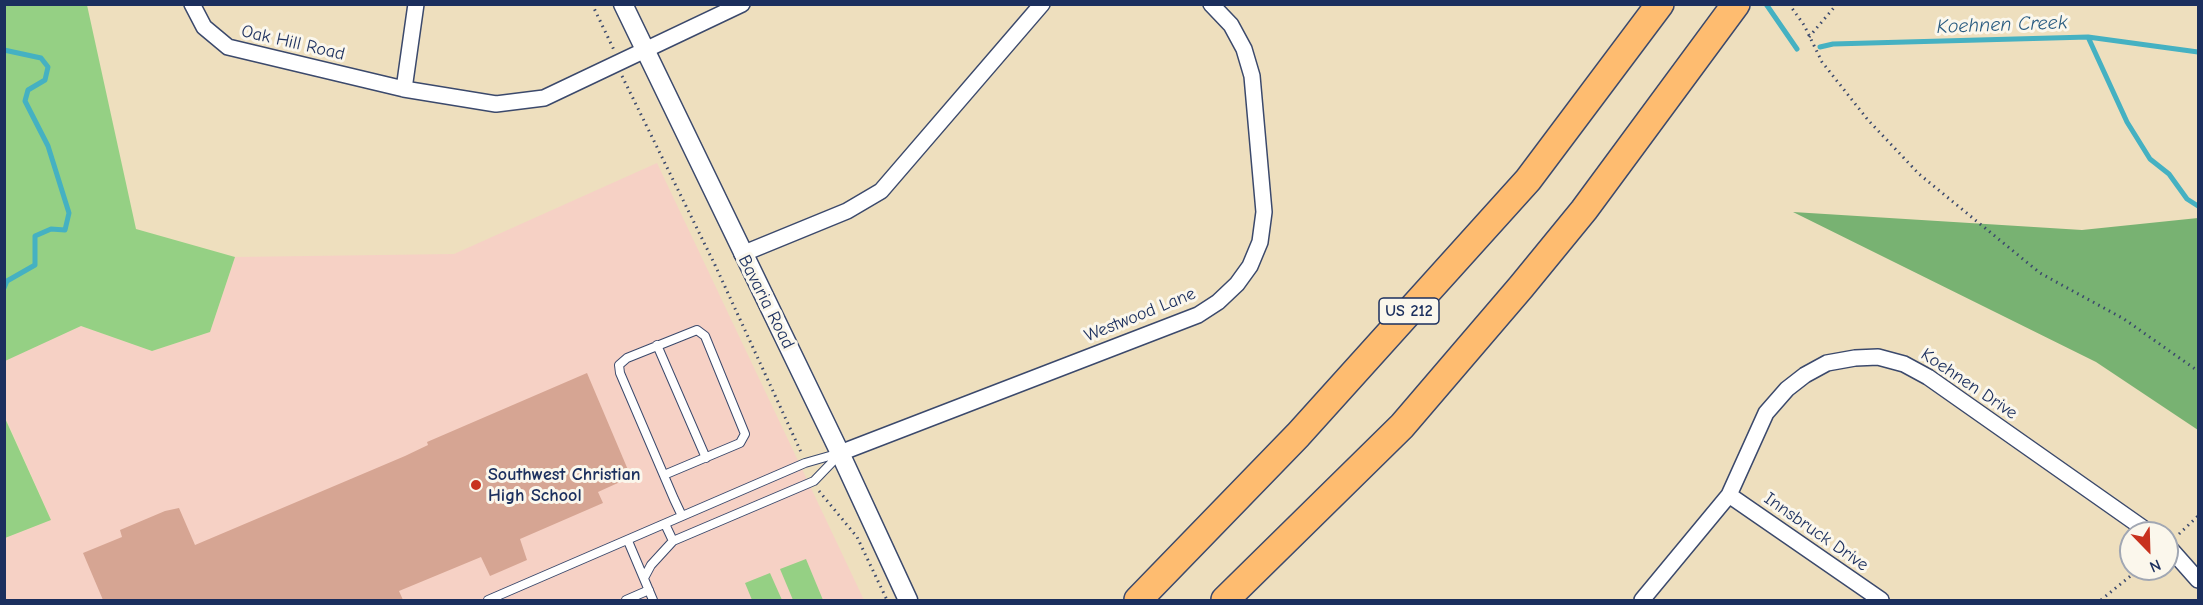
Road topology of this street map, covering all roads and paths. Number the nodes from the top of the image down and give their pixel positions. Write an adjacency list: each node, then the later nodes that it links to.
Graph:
1 (192, 4): 15 (street, Oak Hill Road)
2 (416, 4): 15 (street)
3 (592, 4): 14 (path)
4 (623, 4): 13 (street, Bavaria Road)
5 (742, 4): 13 (street, Oak Hill Road)
6 (1042, 4): 16 (street)
7 (1212, 4): 19 (street, Westwood Lane)
8 (1660, 4): 42 (highway, US 212)
9 (1789, 4): 12 (path)
10 (1837, 4): 12 (path)
11 (1729, 15): 43 (highway)
12 (1809, 37): 18 (path)
13 (645, 51): 14 (street, Oak Hill Road); 16 (street, Bavaria Road)
14 (618, 64): 15 (street, Oak Hill Road); 21 (path)
15 (404, 89)
16 (742, 254): 19 (street, Bavaria Road)
17 (657, 345): 20 (lane); 20 (lane); 22 (lane)
18 (2199, 371)
19 (840, 453): 21 (lane); 23 (lane); 41 (street, Bavaria Road)
20 (706, 458): 22 (lane)
21 (805, 462): 25 (lane)
22 (664, 475): 25 (lane)
23 (814, 481): 31 (lane); 40 (path)
24 (1729, 495): 27 (street, Koehnen Drive); 44 (street, Koehnen Drive); 45 (street, Innsbruck Drive)
25 (682, 516): 28 (lane)
26 (2199, 516): 29 (path)
27 (2133, 521)
28 (665, 524): 30 (lane); 31 (lane)
29 (2179, 534)
30 (628, 541): 33 (lane); 37 (lane)
31 (673, 541): 33 (lane)
32 (2179, 558): 34 (street)
33 (644, 578): 36 (lane)
34 (2199, 580)
35 (2124, 581): 46 (path)
36 (649, 590): 38 (lane); 39 (lane)
37 (488, 600)
38 (626, 600)
39 (653, 600)
40 (887, 600)
41 (908, 600)
42 (1138, 600)
43 (1225, 600)
44 (1642, 600)
45 (1881, 600)
46 (2101, 600)

